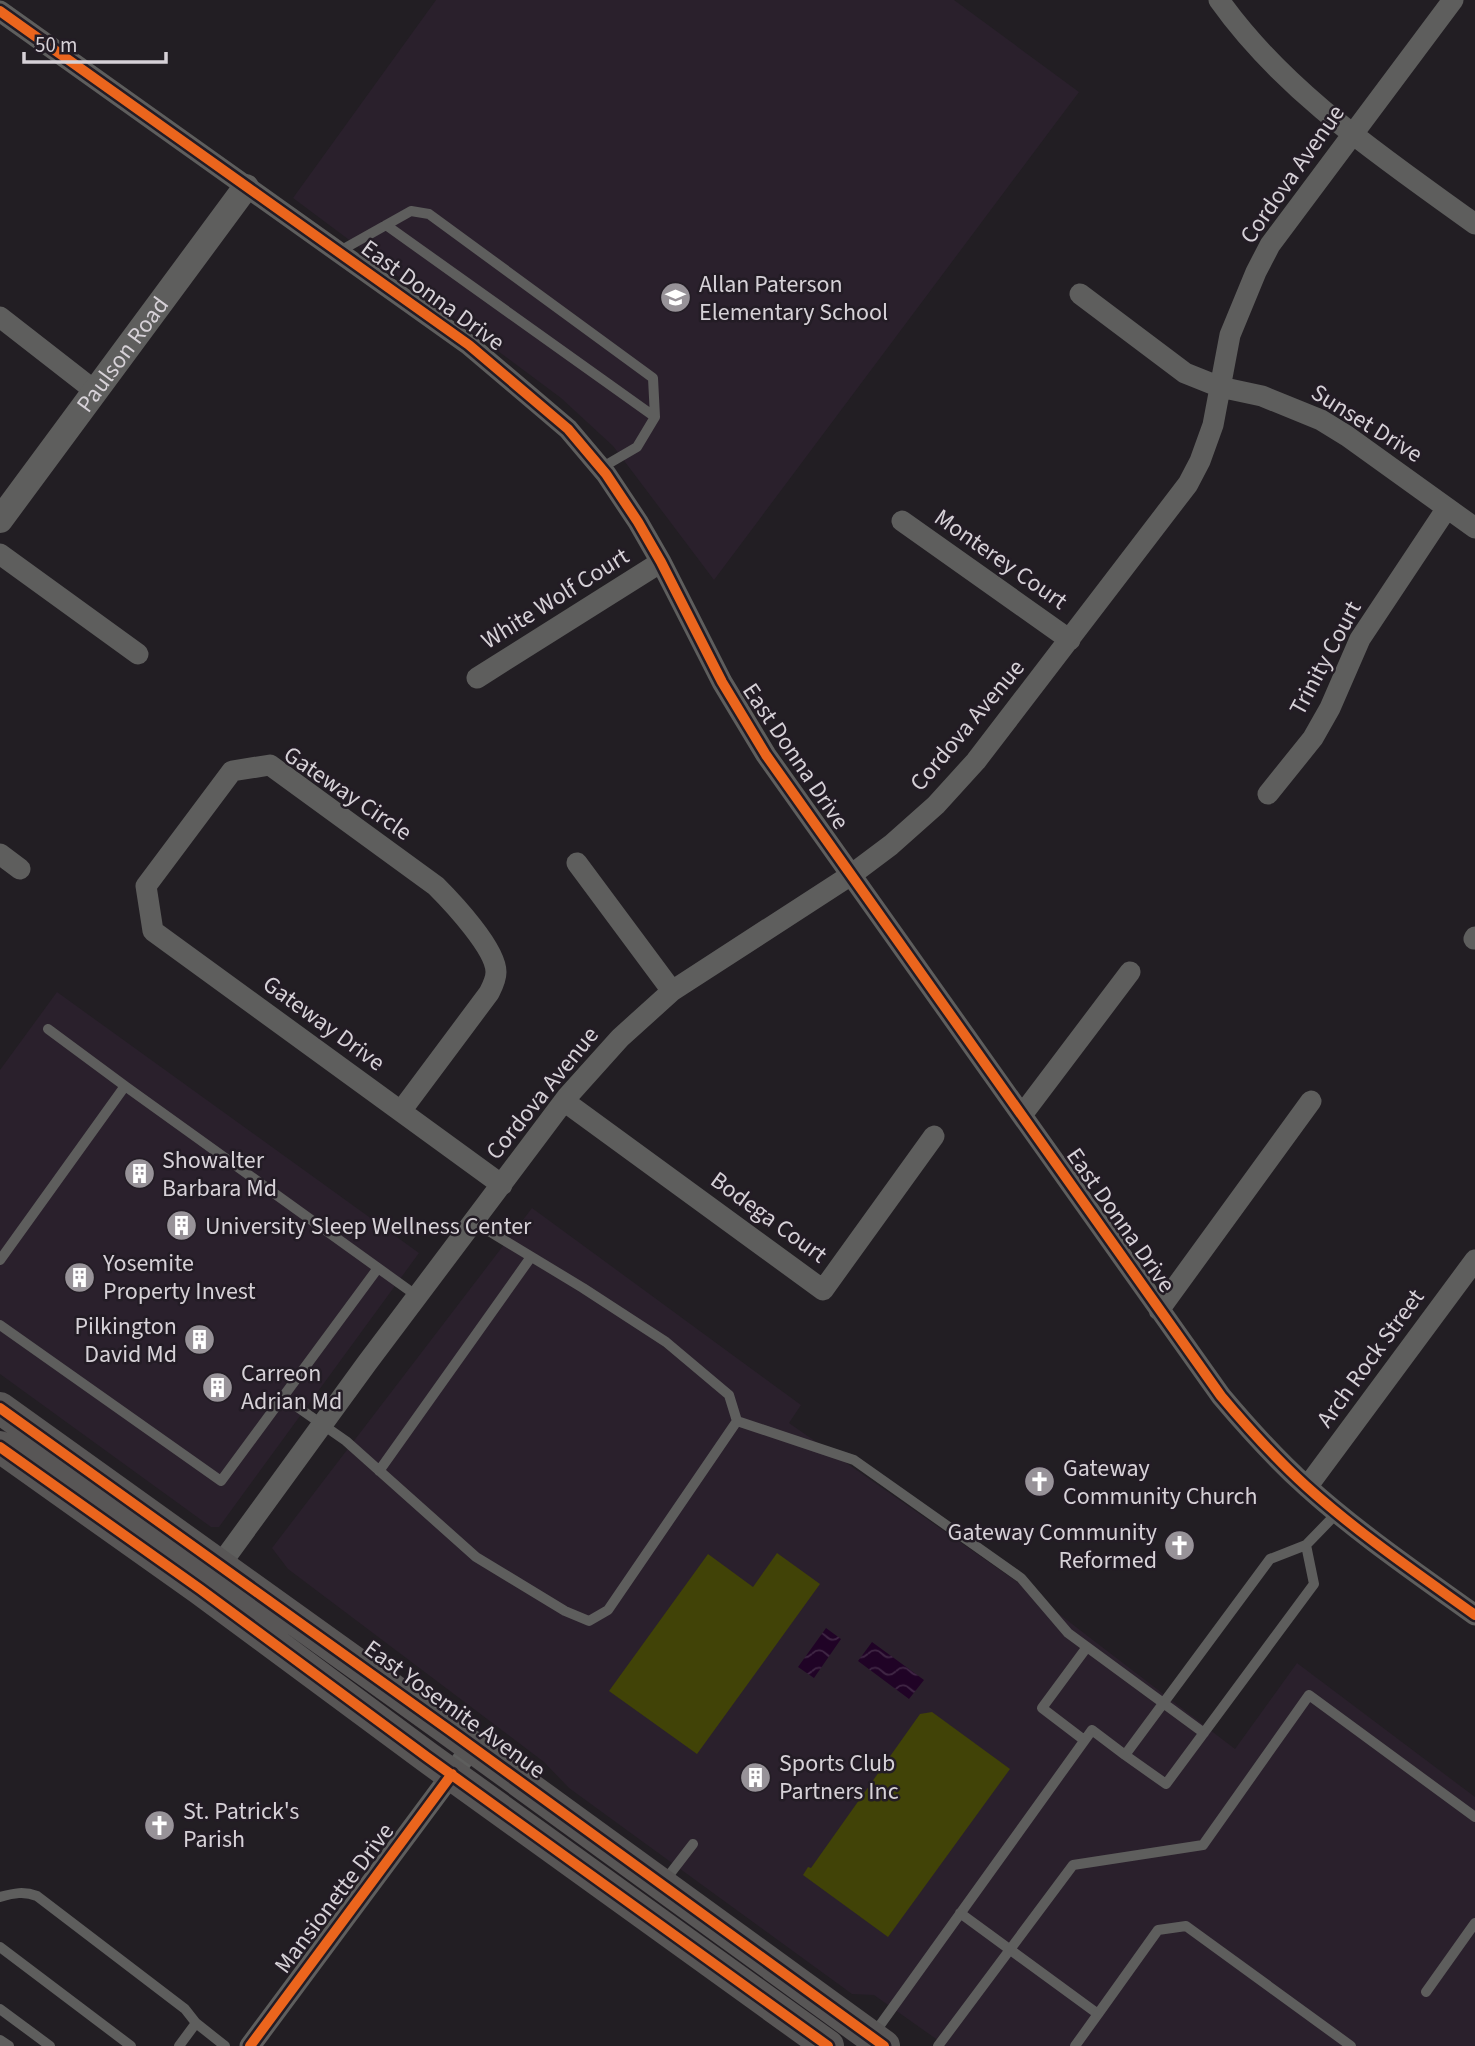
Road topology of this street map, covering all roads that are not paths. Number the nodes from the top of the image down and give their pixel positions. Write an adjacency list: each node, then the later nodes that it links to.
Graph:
1 (1219, 0): 4 (street)
2 (1453, 0): 4 (street, Cordova Avenue)
3 (0, 11): 5 (street, East Donna Drive)
4 (1352, 135): 6 (street); 11 (street, Cordova Avenue)
5 (246, 187): 8 (street, East Donna Drive); 12 (street, Paulson Road)
6 (1475, 224)
7 (386, 225): 8 (lane); 13 (lane); 13 (lane)
8 (338, 252): 14 (street, East Donna Drive)
9 (1080, 294): 11 (street, Sunset Drive)
10 (0, 317): 12 (street)
11 (1220, 387): 15 (street, Sunset Drive); 21 (street, Cordova Avenue)
12 (95, 391): 16 (street, Paulson Road)
13 (655, 417): 14 (lane)
14 (601, 468): 20 (street, East Donna Drive)
15 (1447, 508): 18 (street, Sunset Drive); 24 (street, Trinity Court)
16 (0, 520)
17 (902, 521): 21 (street, Monterey Court)
18 (1475, 528)
19 (0, 554): 22 (street)
20 (662, 562): 23 (street, White Wolf Court); 28 (street, East Donna Drive)
21 (1070, 640): 28 (street, Cordova Avenue)
22 (138, 654)
23 (477, 678)
24 (1268, 794)
25 (0, 854): 27 (street)
26 (577, 863): 31 (street)
27 (20, 869)
28 (851, 875): 31 (street, Cordova Avenue); 37 (street, East Donna Drive)
29 (146, 886): 36 (street, Gateway Drive); 36 (street, Gateway Circle)
30 (1130, 972): 37 (street)
31 (672, 991): 34 (street, Cordova Avenue)
32 (48, 1029): 33 (lane)
33 (125, 1086): 42 (lane); 44 (lane)
34 (564, 1101): 38 (street, Bodega Court); 39 (street, Cordova Avenue)
35 (1311, 1101): 46 (street)
36 (401, 1111): 39 (street, Gateway Drive)
37 (1022, 1115): 46 (street, East Donna Drive)
38 (934, 1136)
39 (502, 1185): 40 (street, Cordova Avenue)
40 (474, 1222): 41 (lane); 45 (street, Cordova Avenue)
41 (531, 1257): 50 (lane); 53 (lane)
42 (0, 1260)
43 (1475, 1260): 54 (street, Arch Rock Street)
44 (378, 1268): 45 (lane); 48 (lane)
45 (417, 1296): 51 (street, Cordova Avenue)
46 (1159, 1310): 54 (street, East Donna Drive)
47 (0, 1325): 48 (lane)
48 (283, 1397): 51 (lane)
49 (0, 1408): 58 (main road, East Yosemite Avenue)
50 (737, 1421): 53 (lane); 60 (lane)
51 (322, 1425): 53 (lane); 58 (street, Cordova Avenue)
52 (0, 1447): 55 (main road)
53 (379, 1471)
54 (1307, 1487): 56 (street, East Donna Drive)
55 (70, 1497): 58 (main road); 66 (main road)
56 (1338, 1512): 57 (lane); 59 (street, East Donna Drive)
57 (1306, 1545): 61 (lane); 62 (lane)
58 (220, 1566): 64 (main road, East Yosemite Avenue)
59 (1475, 1615)
60 (1087, 1647): 61 (lane); 63 (lane)
61 (1163, 1703): 62 (lane); 65 (lane)
62 (1203, 1733): 65 (lane)
63 (1084, 1740): 65 (lane); 71 (lane)
64 (472, 1747): 66 (street, Mansionette Drive); 69 (main road, East Yosemite Avenue)
65 (1125, 1755)
66 (452, 1774): 86 (street, Mansionette Drive); 87 (main road)
67 (1475, 1817): 74 (lane)
68 (693, 1844): 69 (lane)
69 (662, 1885): 80 (main road, East Yosemite Avenue)
70 (0, 1897): 78 (lane)
71 (960, 1913): 74 (lane); 80 (lane)
72 (1475, 1923): 75 (lane)
73 (0, 1947): 83 (lane)
74 (1010, 1950): 77 (lane); 88 (lane)
75 (1426, 1992)
76 (0, 2009): 82 (lane)
77 (1098, 2014): 89 (lane); 90 (lane)
78 (196, 2023): 84 (lane); 85 (lane)
79 (0, 2040): 81 (lane)
80 (878, 2041)
81 (9, 2046)
82 (50, 2046)
83 (131, 2046)
84 (179, 2046)
85 (225, 2046)
86 (250, 2046)
87 (828, 2046)
88 (938, 2046)
89 (1074, 2046)
90 (1351, 2046)

